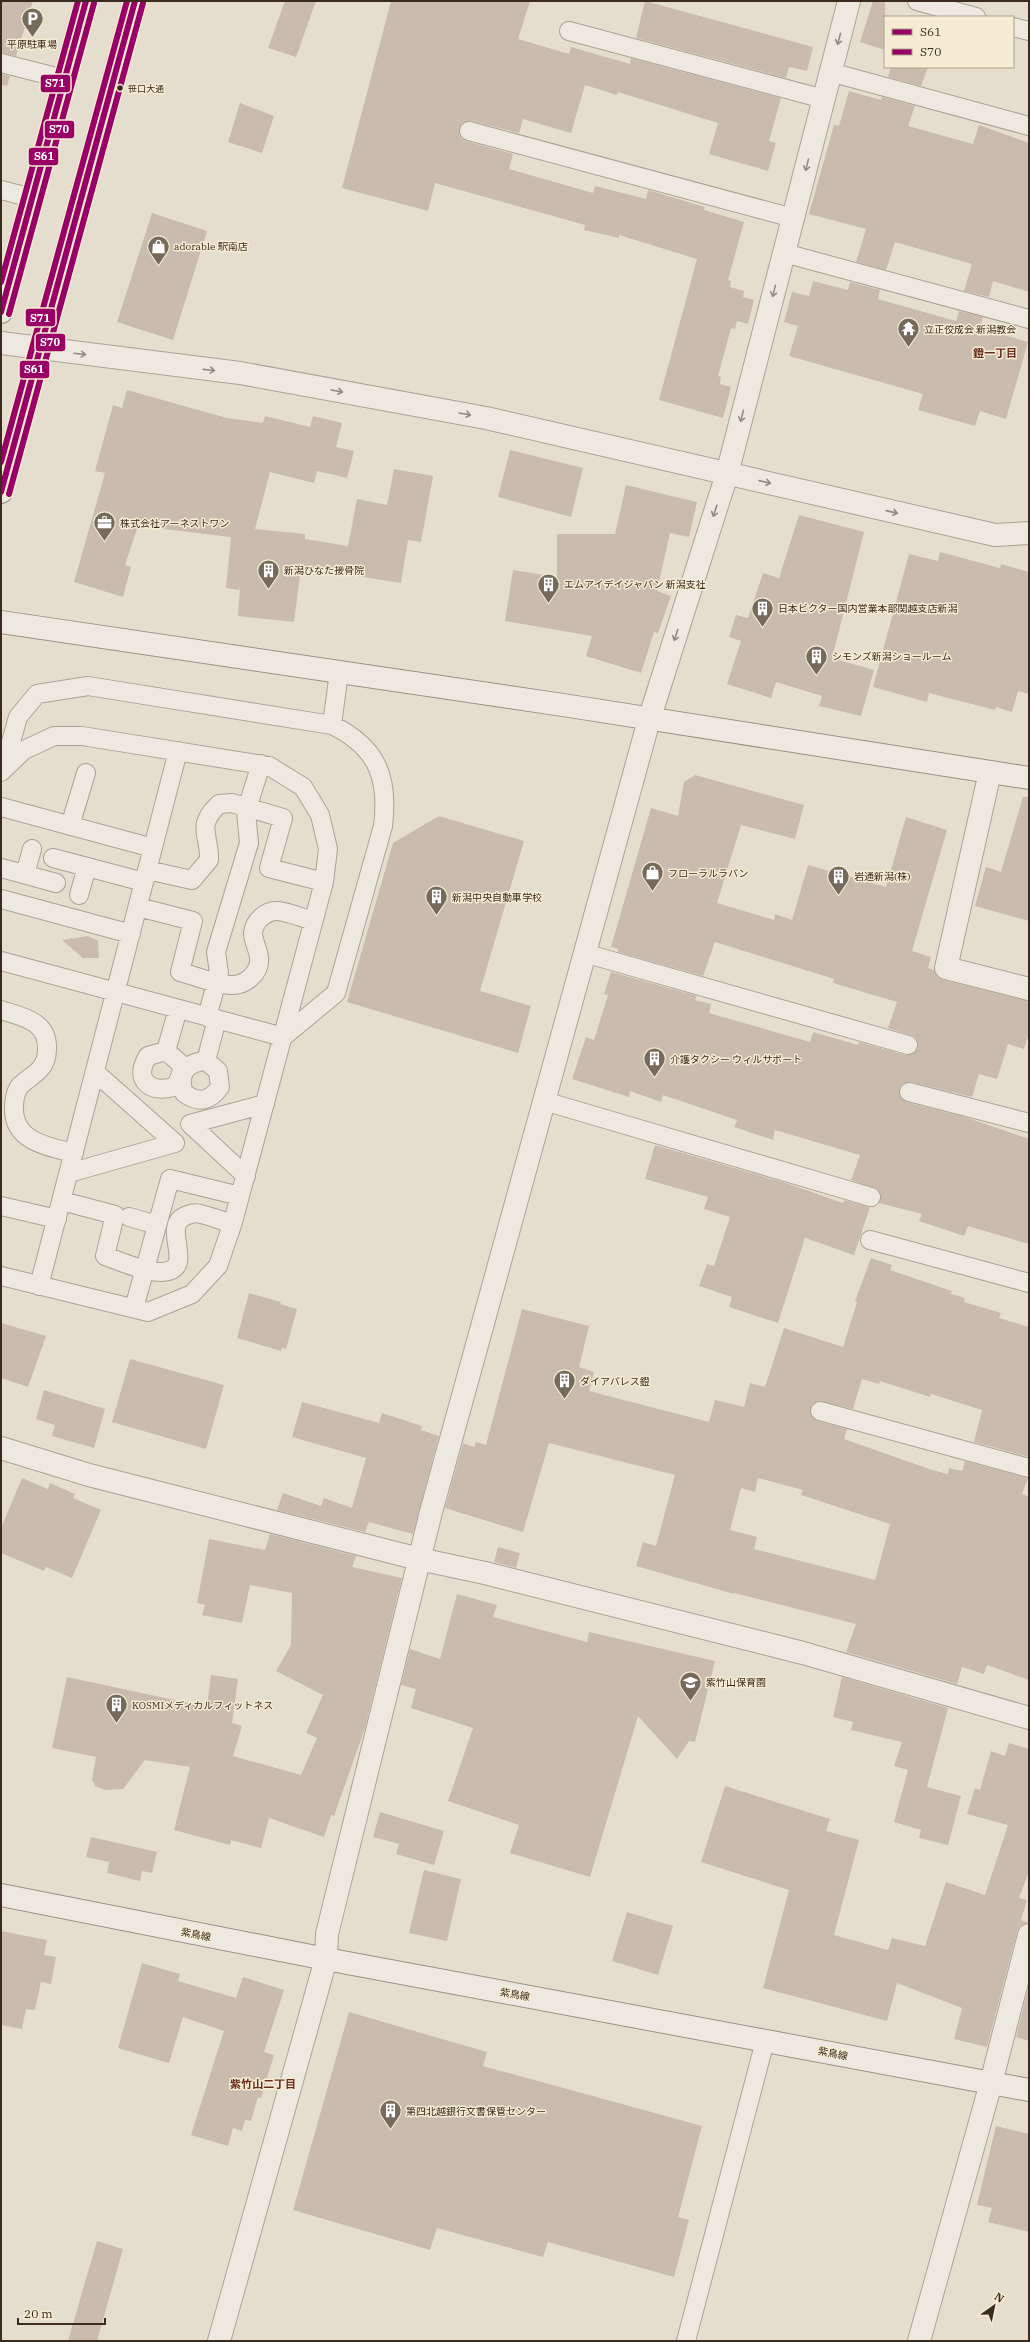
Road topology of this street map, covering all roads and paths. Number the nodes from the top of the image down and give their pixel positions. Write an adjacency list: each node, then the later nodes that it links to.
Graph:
1 (86, 1): 11 (street)
2 (135, 1): 22 (street)
3 (849, 1): 10 (street, one-way to 10)
4 (917, 1): 5 (lane)
5 (972, 16)
6 (1014, 27): 8 (lane)
7 (569, 31): 12 (lane)
8 (1029, 31)
9 (1, 63): 11 (lane)
10 (830, 72): 12 (street); 13 (lane)
11 (64, 79): 16 (street)
12 (824, 99): 17 (street, one-way to 17)
13 (1029, 126)
14 (469, 131): 17 (lane)
15 (1, 190): 16 (lane)
16 (32, 198): 19 (street)
17 (793, 218): 18 (street)
18 (784, 253): 20 (lane); 23 (street, one-way to 23)
19 (1, 312)
20 (1029, 319)
21 (1, 343): 22 (street)
22 (41, 349): 23 (street, one-way to 23); 24 (street)
23 (727, 474): 25 (street, one-way to 25); 28 (street, one-way to 28)
24 (1, 492)
25 (1029, 533)
26 (1, 622): 27 (street)
27 (339, 672): 28 (street); 29 (lane)
28 (649, 720): 33 (street); 53 (street)
29 (332, 725): 32 (lane); 61 (lane)
30 (178, 751): 31 (lane); 32 (lane); 39 (lane)
31 (261, 764): 37 (lane); 47 (lane)
32 (2, 770)
33 (990, 772): 35 (street); 56 (street)
34 (86, 773): 38 (lane)
35 (1029, 778)
36 (1, 807): 38 (lane)
37 (248, 807): 45 (lane); 47 (lane); 55 (lane)
38 (70, 826): 39 (lane)
39 (153, 848): 45 (lane)
40 (32, 849): 44 (lane)
41 (54, 858): 42 (lane)
42 (86, 867): 45 (lane); 48 (lane)
43 (1, 868): 44 (lane)
44 (25, 874): 46 (lane)
45 (146, 876): 50 (lane)
46 (56, 882)
47 (324, 882): 51 (lane)
48 (79, 895)
49 (1, 899): 52 (lane)
50 (138, 907): 52 (lane); 55 (lane)
51 (313, 921): 55 (lane); 61 (lane)
52 (131, 934): 57 (lane)
53 (584, 953): 62 (lane); 68 (street)
54 (1, 961): 57 (lane)
55 (216, 982): 60 (lane)
56 (1029, 989)
57 (116, 993): 58 (lane); 65 (lane)
58 (178, 1009): 60 (lane); 63 (lane)
59 (1, 1010): 71 (lane)
60 (212, 1018): 61 (lane); 64 (lane)
61 (283, 1037): 69 (lane)
62 (908, 1045)
63 (166, 1051): 66 (lane); 66 (lane)
64 (206, 1061): 66 (lane); 66 (lane)
65 (95, 1072): 71 (lane); 72 (lane)
66 (181, 1074)
67 (909, 1092): 70 (lane)
68 (544, 1101): 75 (lane); 91 (street)
69 (265, 1104): 73 (lane); 73 (lane)
70 (1029, 1123)
71 (74, 1153): 72 (lane)
72 (69, 1173): 76 (lane)
73 (246, 1176): 74 (lane)
74 (240, 1196): 80 (lane); 81 (lane)
75 (871, 1197)
76 (62, 1201): 79 (lane); 83 (lane)
77 (1, 1206): 79 (lane)
78 (130, 1217): 81 (lane)
79 (57, 1219): 86 (lane)
80 (232, 1224): 83 (lane); 87 (lane)
81 (157, 1225): 83 (lane)
82 (870, 1240): 85 (lane)
83 (145, 1269): 87 (lane)
84 (1, 1276): 86 (lane)
85 (1029, 1283)
86 (39, 1286): 87 (lane)
87 (134, 1308)
88 (820, 1411): 90 (lane)
89 (1, 1448): 91 (street)
90 (1029, 1468)
91 (419, 1559): 92 (street); 95 (street)
92 (1029, 1718)
93 (1, 1896): 95 (street, 紫鳥線)
94 (1029, 1935): 97 (street)
95 (326, 1960): 96 (street, 紫鳥線); 99 (street)
96 (766, 2041): 97 (street, 紫鳥線); 100 (lane)
97 (991, 2083): 98 (street, 紫鳥線); 101 (street)
98 (1029, 2090)
99 (220, 2341)
100 (686, 2341)
101 (919, 2341)

